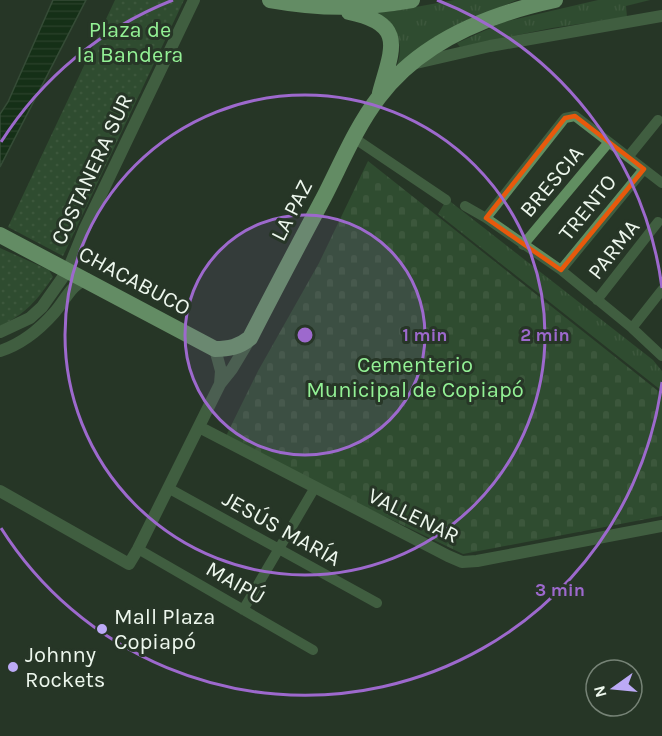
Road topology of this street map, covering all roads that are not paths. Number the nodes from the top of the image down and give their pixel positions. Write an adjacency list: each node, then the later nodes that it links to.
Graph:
1 (194, 0): 21 (street, COSTANERA SUR)
2 (270, 0): 5 (highway)
3 (412, 0): 5 (highway)
4 (555, 0): 7 (highway, LA PAZ)
5 (328, 8): 8 (highway)
6 (662, 16): 7 (street)
7 (412, 64): 8 (highway, LA PAZ)
8 (379, 97): 10 (highway, LA PAZ)
9 (658, 120): 12 (street)
10 (354, 138): 15 (street); 28 (highway, LA PAZ)
11 (609, 142): 12 (street); 17 (street); 20 (street, BRESCIA)
12 (628, 157): 13 (street)
13 (644, 169): 14 (street); 22 (street, TRENTO)
14 (662, 183)
15 (446, 200)
16 (465, 206): 17 (street)
17 (486, 218): 20 (street)
18 (658, 222): 25 (street, PARMA)
19 (7, 238): 21 (highway, CHACABUCO)
20 (523, 245): 22 (street)
21 (68, 270): 23 (highway, CHACABUCO); 27 (street, COSTANERA SUR)
22 (561, 270): 25 (street)
23 (87, 279): 29 (highway, CHACABUCO); 30 (street)
24 (662, 290): 26 (street)
25 (597, 300): 26 (street)
26 (632, 328): 31 (street)
27 (0, 332)
28 (250, 338): 29 (highway); 32 (street, LA PAZ)
29 (215, 349): 32 (street)
30 (0, 351)
31 (662, 356)
32 (220, 384): 33 (street, LA PAZ)
33 (199, 428): 34 (street, LA PAZ); 35 (street, VALLENAR)
34 (168, 488): 38 (street, LA PAZ); 39 (street, JESÚS MARÍA)
35 (315, 489): 37 (street, VALLENAR); 39 (street)
36 (0, 491): 38 (street, LA PAZ)
37 (662, 526)
38 (138, 549): 41 (street, MAIPÚ)
39 (279, 550): 40 (street, JESÚS MARÍA); 41 (street)
40 (377, 603)
41 (243, 610): 42 (street, MAIPÚ)
42 (313, 650)

